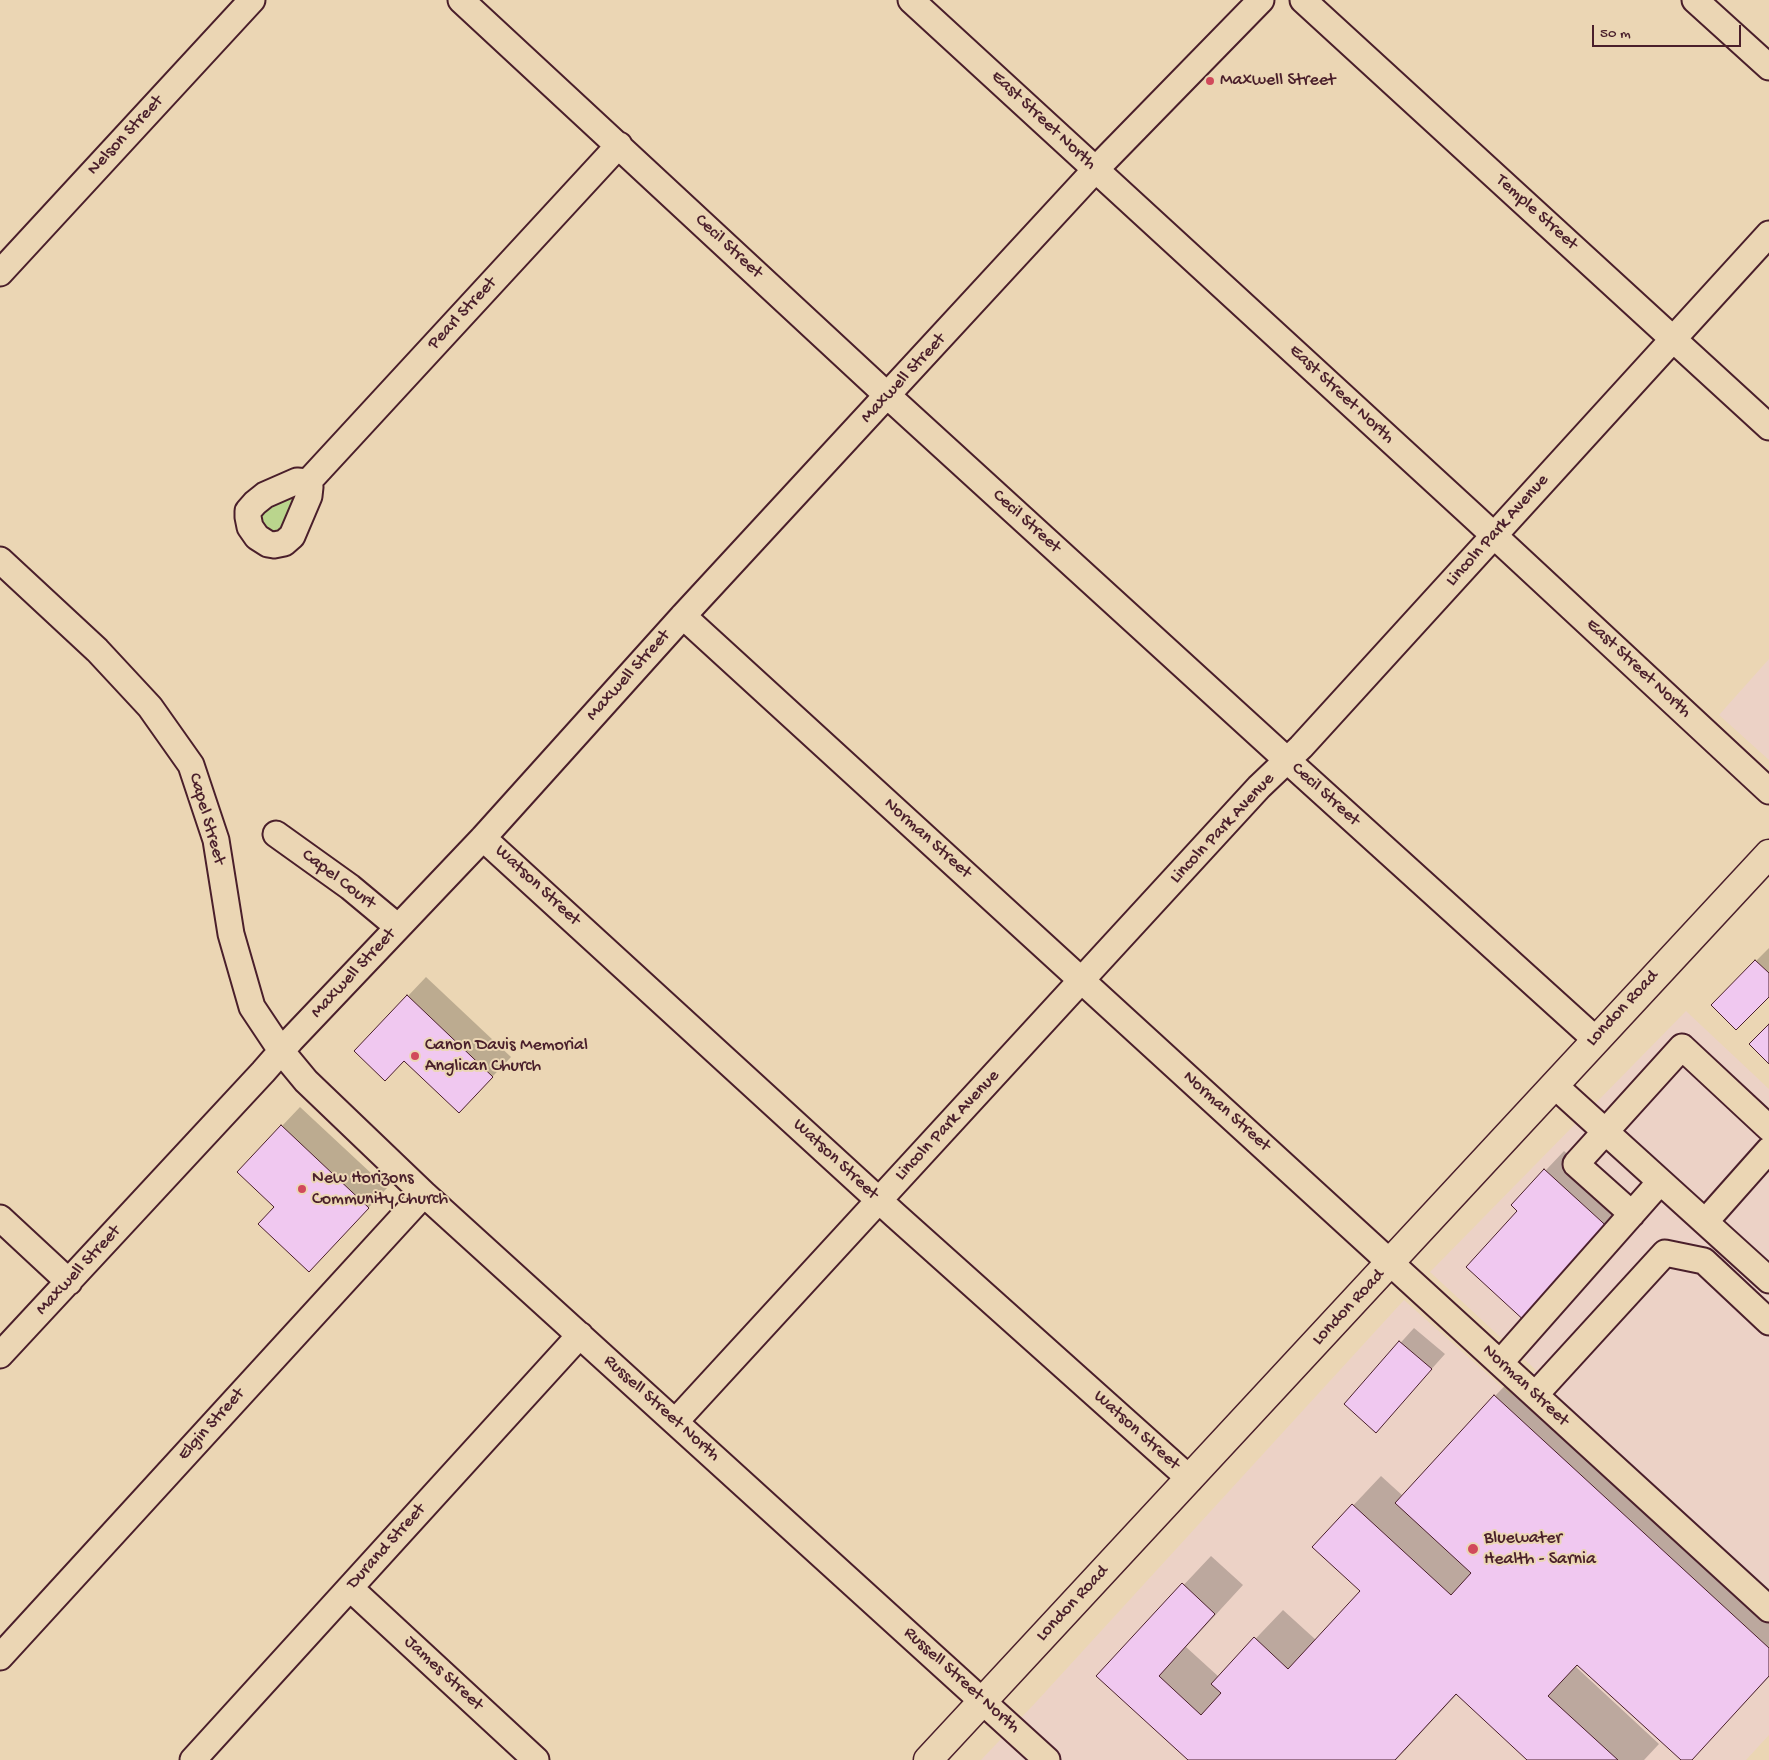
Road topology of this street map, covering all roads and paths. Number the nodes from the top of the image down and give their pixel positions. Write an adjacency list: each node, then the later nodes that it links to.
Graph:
1 (252, 0): 11 (street, Nelson Street)
2 (460, 0): 8 (street, Cecil Street)
3 (911, 0): 9 (street, East Street North)
4 (1261, 0): 9 (street, Maxwell Street)
5 (1303, 0): 12 (street, Temple Street)
6 (1696, 0): 7 (street)
7 (1769, 67)
8 (619, 145): 13 (street, Cecil Street); 15 (street, Pearl Street)
9 (1096, 169): 13 (street, Maxwell Street); 16 (street, East Street North)
10 (1769, 234): 12 (street, Lincoln Park Avenue)
11 (0, 272)
12 (1673, 339): 14 (street, Temple Street); 16 (street, Lincoln Park Avenue)
13 (888, 396): 18 (street, Maxwell Street); 19 (street, Cecil Street)
14 (1769, 427)
15 (308, 482)
16 (1494, 536): 19 (street, Lincoln Park Avenue); 20 (street, East Street North)
17 (0, 560): 27 (street, Capel Street)
18 (683, 616): 22 (street, Maxwell Street); 25 (street, Norman Street)
19 (1288, 761): 25 (street, Lincoln Park Avenue); 26 (street, Cecil Street)
20 (1769, 791)
21 (276, 834): 24 (street, Capel Court)
22 (484, 838): 24 (street, Maxwell Street); 34 (street, Watson Street)
23 (1769, 854): 26 (main road, London Road)
24 (398, 927): 27 (street, Maxwell Street)
25 (1082, 980): 34 (street, Lincoln Park Avenue); 38 (street, Norman Street)
26 (1595, 1039): 28 (main road, London Road)
27 (282, 1052): 33 (street, Russell Street North); 40 (street, Maxwell Street)
28 (1554, 1085): 30 (street); 38 (main road, London Road)
29 (1769, 1128): 30 (street)
30 (1604, 1132): 32 (street); 35 (street)
31 (1769, 1150): 37 (street)
32 (1660, 1182): 35 (street); 37 (street)
33 (424, 1194): 42 (street, Russell Street North); 50 (street, Elgin Street)
34 (879, 1201): 46 (street, Lincoln Park Avenue); 47 (street, Watson Street)
35 (1632, 1214): 44 (street)
36 (0, 1218): 40 (street)
37 (1705, 1222): 39 (street)
38 (1391, 1263): 44 (street, Norman Street); 47 (main road, London Road)
39 (1769, 1280)
40 (69, 1282): 43 (street, Maxwell Street)
41 (1769, 1322): 45 (street)
42 (580, 1335): 46 (street, Russell Street North); 48 (street, Durand Street)
43 (0, 1355)
44 (1500, 1362): 45 (street, Norman Street)
45 (1535, 1395): 49 (street, Norman Street)
46 (675, 1422): 51 (street, Russell Street North)
47 (1190, 1480): 51 (main road, London Road)
48 (350, 1588): 52 (street, Durand Street); 53 (street, James Street)
49 (1769, 1609)
50 (0, 1657)
51 (983, 1700): 54 (main road, London Road); 55 (street, Russell Street North)
52 (193, 1760)
53 (536, 1760)
54 (928, 1760)
55 (1047, 1760)

